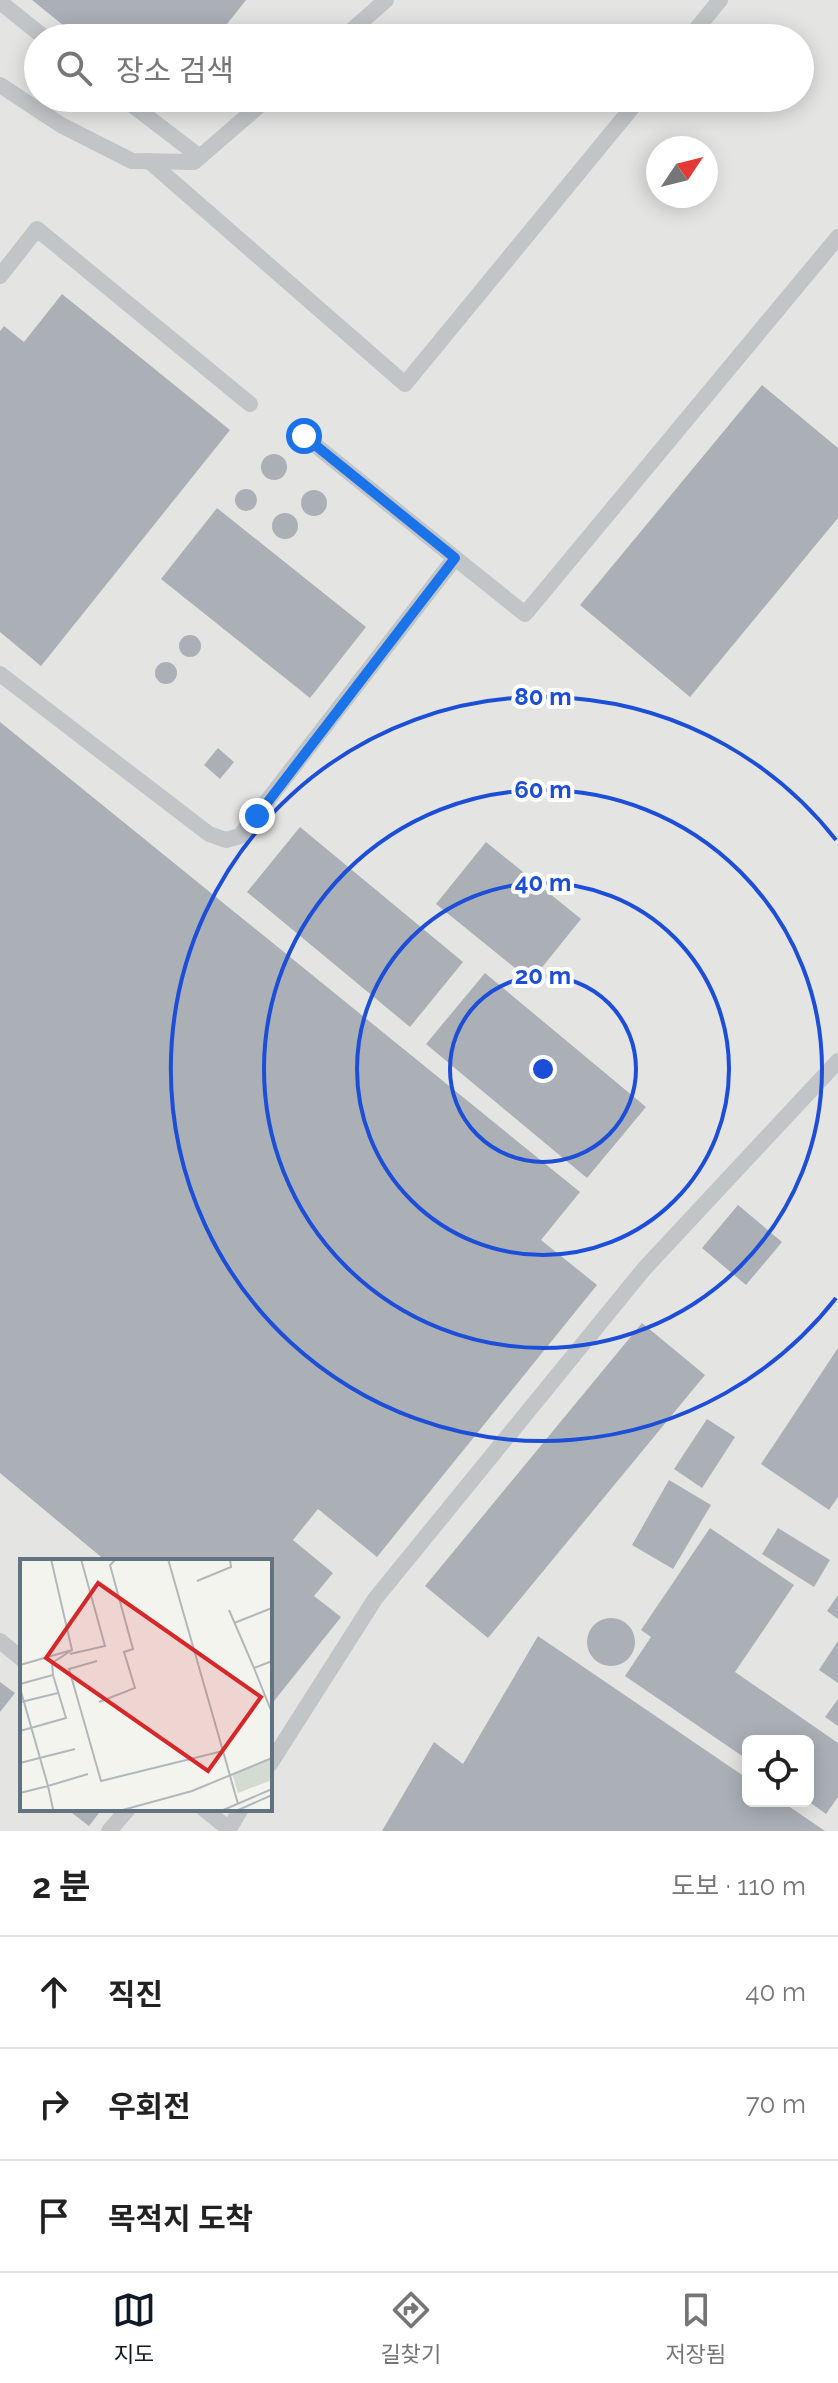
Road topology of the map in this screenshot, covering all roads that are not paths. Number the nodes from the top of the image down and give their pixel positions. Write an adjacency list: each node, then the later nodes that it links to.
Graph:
1 (386, 0): 5 (lane)
2 (720, 0): 6 (lane)
3 (0, 2): 4 (lane)
4 (28, 24)
5 (359, 24)
6 (700, 24)
7 (0, 85): 8 (lane)
8 (24, 101)
9 (41, 112): 14 (lane)
10 (141, 112): 13 (lane)
11 (252, 112): 13 (lane)
12 (628, 112): 14 (lane)
13 (200, 157): 14 (lane)
14 (149, 161)
15 (838, 237): 19 (lane)
16 (0, 276): 17 (lane)
17 (250, 404)
18 (304, 436): 19 (lane)
19 (455, 558): 20 (lane)
20 (0, 674)
21 (838, 1061): 24 (lane)
22 (0, 1641): 23 (lane)
23 (20, 1657)
24 (272, 1761)
25 (126, 1811): 29 (lane)
26 (206, 1811): 28 (lane)
27 (240, 1811): 28 (lane)
28 (228, 1830)
29 (109, 1831)

